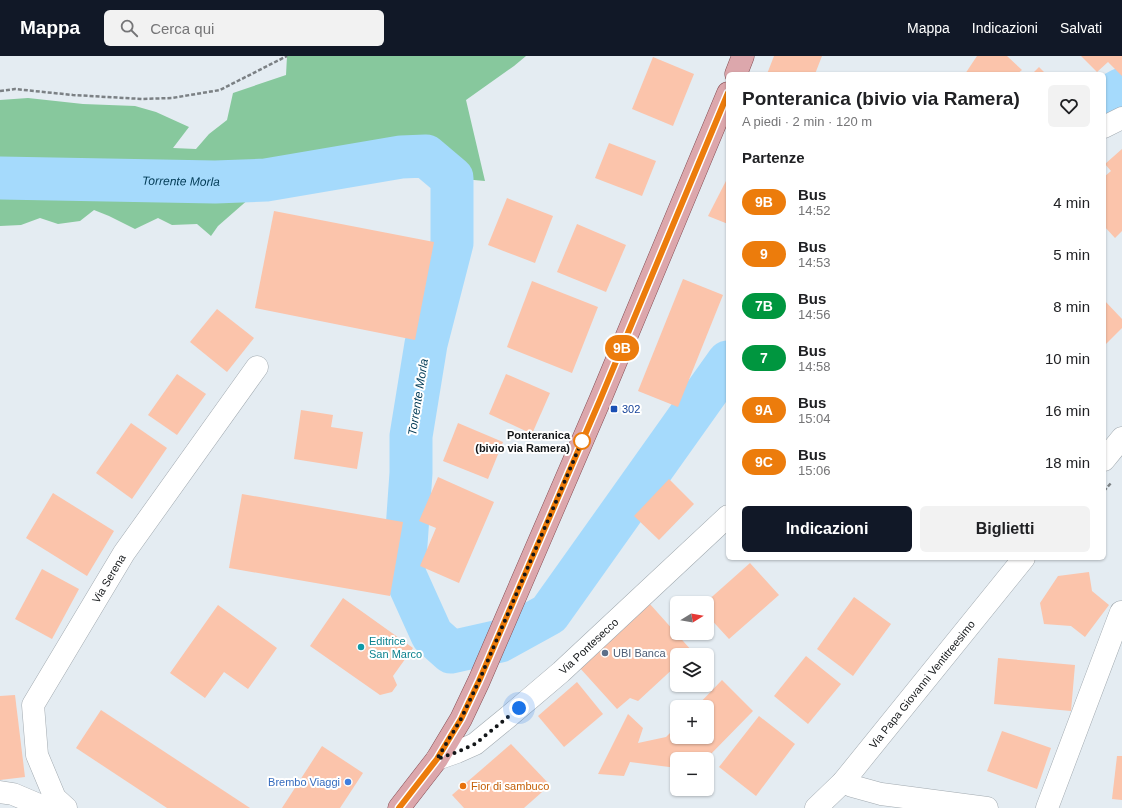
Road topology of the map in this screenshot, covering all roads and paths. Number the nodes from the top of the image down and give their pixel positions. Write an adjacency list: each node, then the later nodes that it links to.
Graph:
1 (287, 56): 4 (path)
2 (743, 56): 3 (main road)
3 (737, 72)
4 (0, 91)
5 (726, 104): 14 (main road)
6 (1122, 118): 7 (street)
7 (1106, 126)
8 (257, 367): 18 (street, Via Serena)
9 (1122, 438): 10 (street)
10 (1106, 458)
11 (726, 518): 14 (street, Via Pontesecco)
12 (1022, 560): 15 (street, Via Papa Giovanni Ventitreesimo)
13 (1121, 612): 22 (street)
14 (437, 759): 19 (main road)
15 (843, 782): 20 (street, Via Papa Giovanni Ventitreesimo); 21 (street)
16 (4, 798): 17 (street)
17 (46, 808)
18 (66, 808)
19 (399, 808)
20 (816, 808)
21 (987, 808)
22 (1047, 808)

